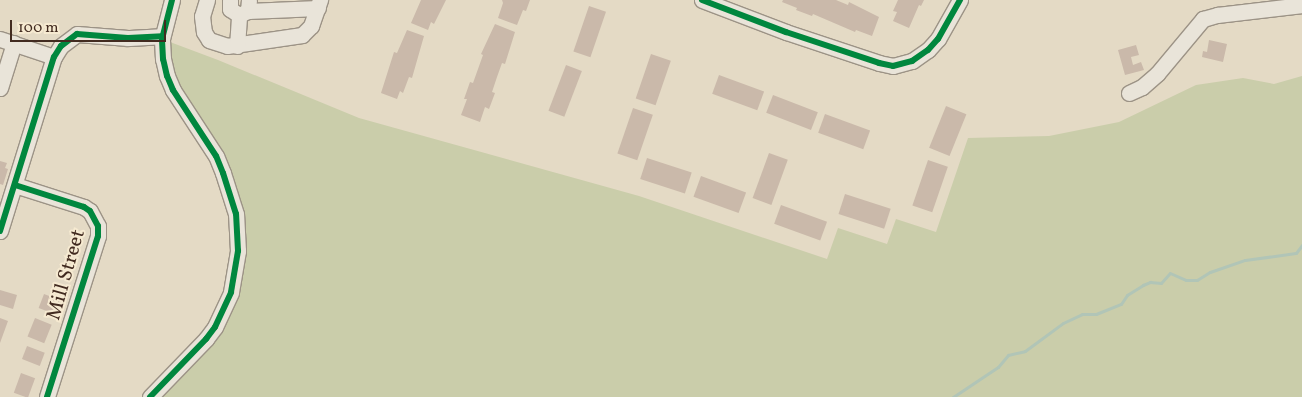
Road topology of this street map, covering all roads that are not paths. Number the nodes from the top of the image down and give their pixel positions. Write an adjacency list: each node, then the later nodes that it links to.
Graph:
1 (172, 0): 9 (street)
2 (207, 0): 11 (street)
3 (230, 0): 8 (street)
4 (702, 0): 5 (street)
5 (960, 0)
6 (319, 4): 8 (street); 11 (street)
7 (1302, 5): 14 (street)
8 (245, 9): 11 (street)
9 (162, 36): 12 (street); 18 (street)
10 (7, 41): 12 (street); 13 (street)
11 (237, 46)
12 (54, 57): 15 (street)
13 (0, 88)
14 (1129, 93)
15 (14, 185): 16 (street); 17 (street, Mill Street)
16 (0, 232)
17 (47, 397)
18 (150, 397)

